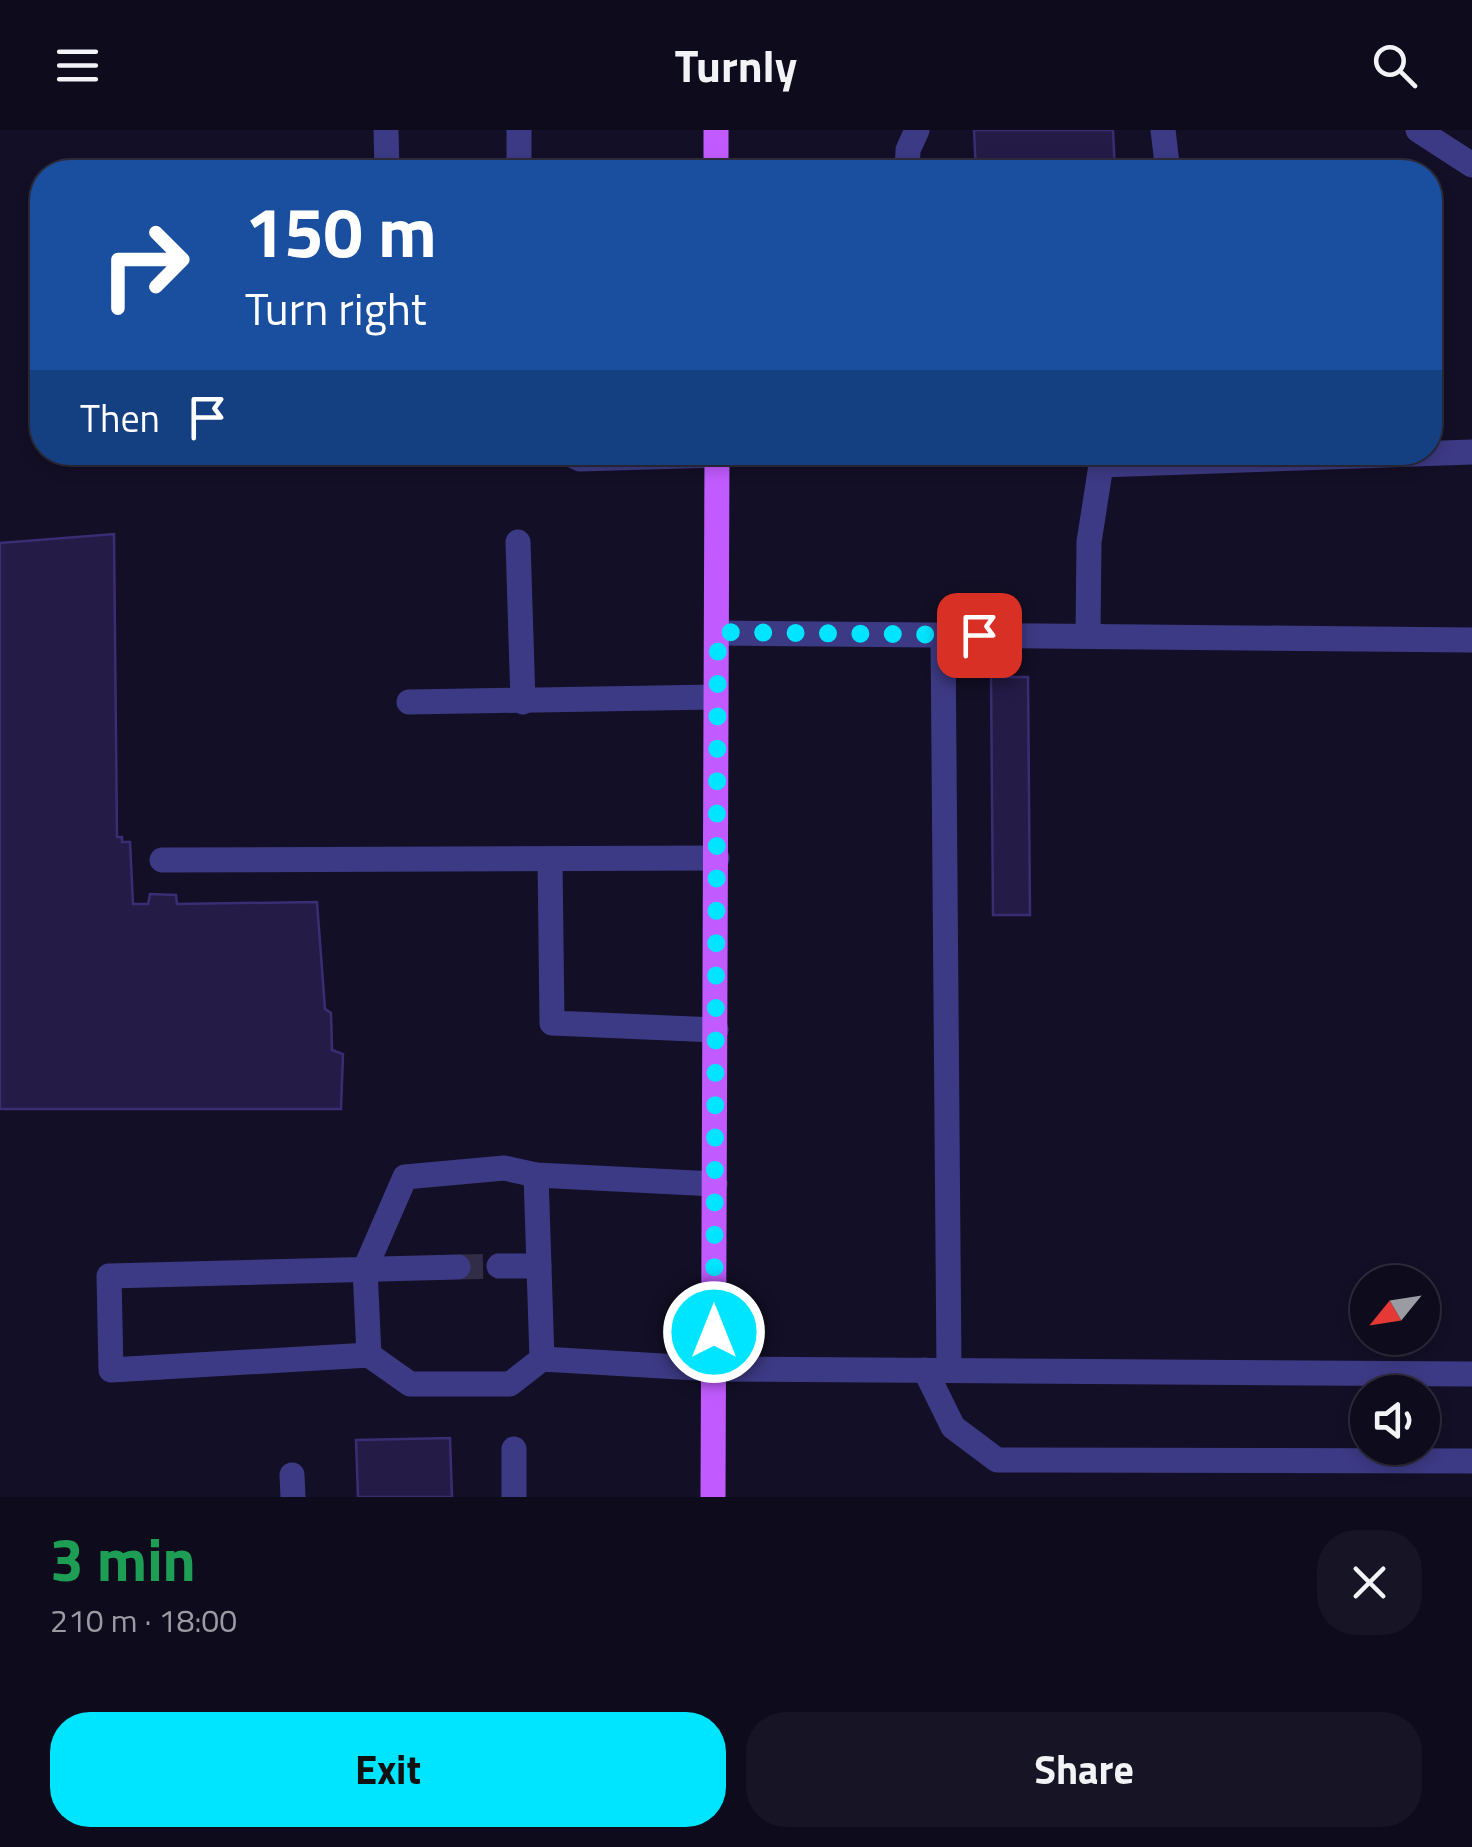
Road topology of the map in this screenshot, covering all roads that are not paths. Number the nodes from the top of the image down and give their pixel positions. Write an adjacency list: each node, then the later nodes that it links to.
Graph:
1 (386, 130): 7 (street)
2 (518, 130): 8 (street)
3 (917, 130): 10 (street)
4 (1163, 130): 11 (street)
5 (1418, 130): 12 (street)
6 (719, 134): 9 (main road)
7 (387, 160)
8 (519, 160)
9 (717, 160)
10 (908, 160)
11 (1167, 160)
12 (1472, 165)
13 (1472, 452): 14 (street)
14 (1442, 453)
15 (717, 465): 18 (main road)
16 (1100, 465): 20 (street)
17 (518, 542): 24 (street)
18 (718, 632): 19 (street); 22 (main road)
19 (943, 634): 20 (street); 38 (street)
20 (1088, 636): 21 (street)
21 (1472, 640)
22 (716, 698): 24 (street); 25 (main road)
23 (409, 702): 24 (street)
24 (523, 702)
25 (717, 858): 26 (street); 28 (main road)
26 (550, 859): 27 (street); 28 (street)
27 (162, 860)
28 (716, 1030): 30 (main road)
29 (536, 1175): 30 (street); 32 (street); 34 (street)
30 (715, 1184): 37 (main road)
31 (499, 1266): 32 (street)
32 (540, 1266): 36 (street)
33 (458, 1267): 34 (street)
34 (365, 1268): 35 (street); 35 (street)
35 (369, 1355): 36 (street)
36 (542, 1359): 37 (street)
37 (714, 1369): 38 (street); 43 (main road)
38 (937, 1370): 39 (street); 41 (street)
39 (1472, 1374)
40 (514, 1448): 42 (street)
41 (1472, 1461)
42 (514, 1497)
43 (713, 1497)

